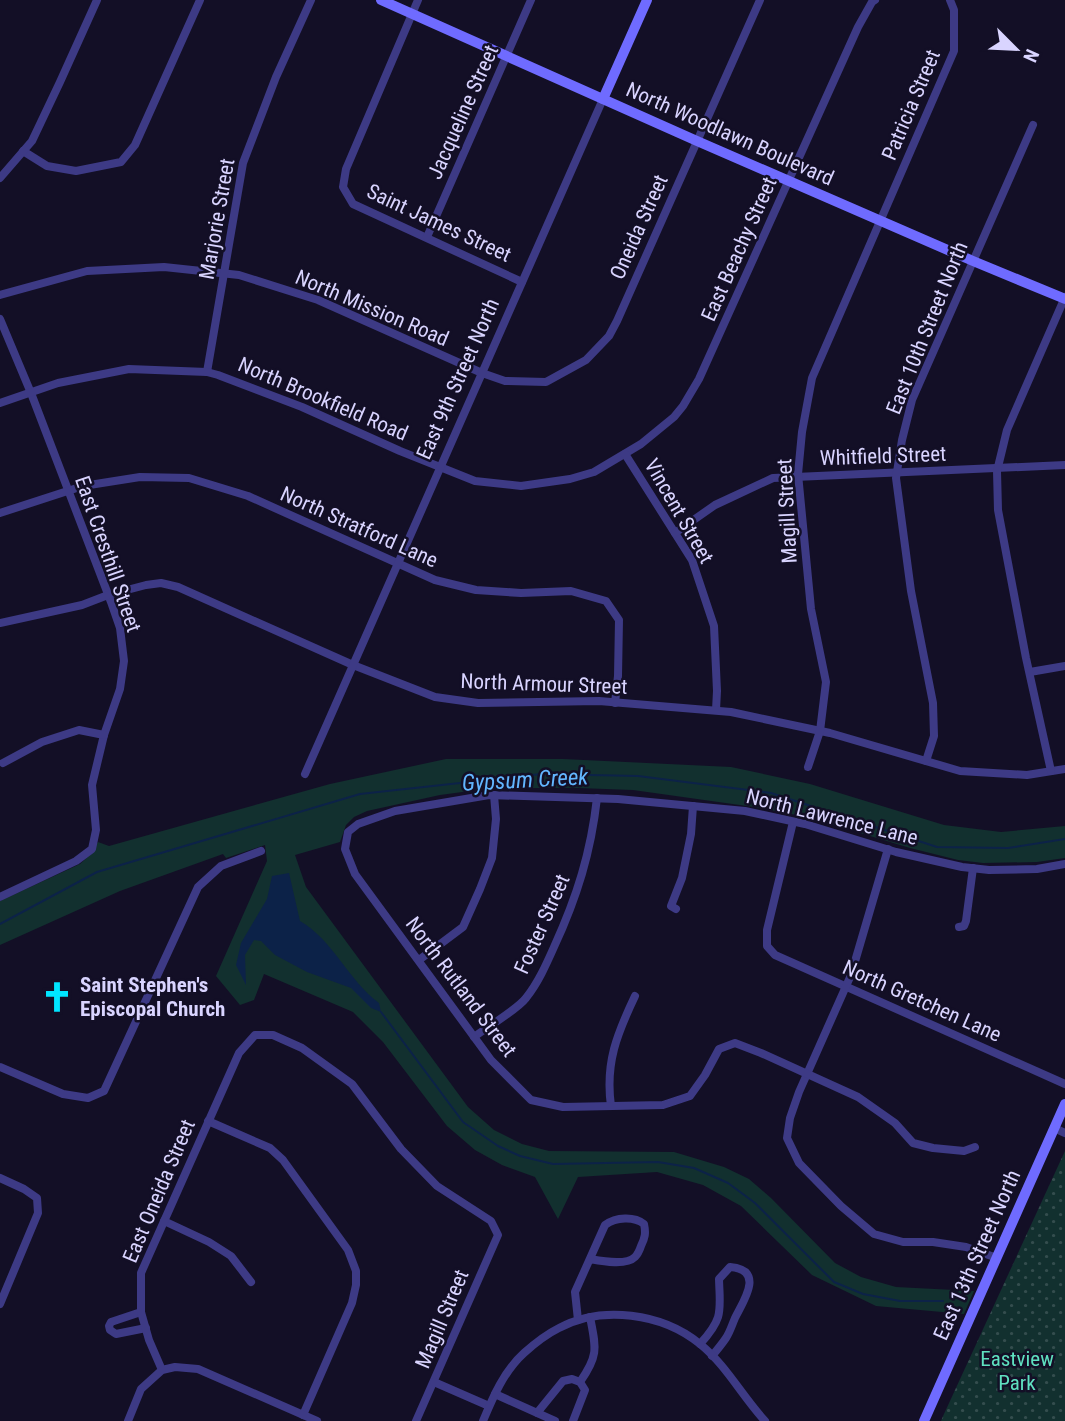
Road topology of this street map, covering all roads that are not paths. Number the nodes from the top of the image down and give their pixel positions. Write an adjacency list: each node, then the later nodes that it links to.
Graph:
1 (97, 0): 16 (street)
2 (200, 0): 16 (street)
3 (311, 0): 22 (street, Marjorie Street)
4 (381, 0): 11 (main road, North Woodlawn Boulevard)
5 (418, 0): 11 (street)
6 (531, 0): 12 (street, Jacqueline Street)
7 (647, 0): 13 (main road, East 9th Street North)
8 (760, 0): 15 (street, Oneida Street)
9 (875, 0): 18 (street, East Beachy Street)
10 (950, 0): 19 (street, Patricia Street)
11 (412, 14): 12 (main road, North Woodlawn Boulevard); 20 (street, Saint James Street)
12 (506, 56): 13 (main road, North Woodlawn Boulevard); 20 (street, Jacqueline Street)
13 (603, 99): 15 (main road, North Woodlawn Boulevard); 23 (street, East 9th Street North)
14 (1033, 125): 21 (street, East 10th Street North)
15 (697, 141): 18 (main road, North Woodlawn Boulevard); 28 (street, Oneida Street)
16 (23, 151): 17 (street)
17 (0, 178)
18 (789, 181): 19 (main road, North Woodlawn Boulevard); 31 (street, East Beachy Street)
19 (881, 221): 21 (main road, North Woodlawn Boulevard); 36 (street, Magill Street)
20 (427, 237): 23 (street, Saint James Street)
21 (972, 261): 25 (main road, North Woodlawn Boulevard); 35 (street, East 10th Street North)
22 (225, 273): 24 (street, North Mission Road); 27 (street, Marjorie Street); 28 (street, North Mission Road)
23 (522, 282): 28 (street, East 9th Street North)
24 (0, 295)
25 (1065, 298): 34 (street)
26 (0, 318): 29 (street, East Cresthill Street)
27 (207, 372): 29 (street, North Brookfield Road); 33 (street, North Brookfield Road)
28 (482, 373): 33 (street, East 9th Street North)
29 (31, 393): 30 (street, North Brookfield Road); 37 (street, East Cresthill Street)
30 (0, 403)
31 (625, 454): 33 (street, North Brookfield Road); 39 (street, Vincent Street)
32 (1065, 465): 34 (street, Whitfield Street)
33 (440, 467): 40 (street, East 9th Street North)
34 (998, 469): 35 (street, Whitfield Street); 45 (street)
35 (897, 473): 36 (street, Whitfield Street); 50 (street, East 10th Street North)
36 (798, 477): 39 (street, Whitfield Street); 48 (street, Magill Street)
37 (68, 491): 38 (street, North Stratford Lane); 40 (street, North Stratford Lane); 41 (street, East Cresthill Street)
38 (0, 513)
39 (675, 533): 47 (street, Vincent Street)
40 (397, 564): 43 (street, East 9th Street North); 46 (street, North Stratford Lane)
41 (108, 595): 42 (street, North Armour Street); 43 (street, North Armour Street); 49 (street, East Cresthill Street)
42 (0, 623)
43 (353, 665): 46 (street, North Armour Street); 55 (street, East 9th Street North)
44 (1065, 666): 45 (street)
45 (1030, 672): 54 (street)
46 (615, 703): 47 (street, North Armour Street)
47 (716, 710): 48 (street, North Armour Street)
48 (820, 731): 50 (street, North Armour Street); 52 (street, Magill Street)
49 (104, 735): 51 (street); 65 (street, East Cresthill Street)
50 (926, 761): 54 (street, North Armour Street)
51 (2, 763)
52 (808, 767)
53 (1065, 769): 54 (street, North Armour Street)
54 (1051, 771)
55 (305, 774)
56 (494, 795): 57 (street, North Lawrence Lane); 60 (street, North Lawrence Lane); 68 (street)
57 (597, 798): 58 (street, North Lawrence Lane); 71 (street, Foster Street)
58 (693, 806): 59 (street, North Lawrence Lane); 66 (street)
59 (793, 822): 61 (street, North Lawrence Lane); 69 (street, North Gretchen Lane)
60 (348, 836): 68 (street, North Rutland Street)
61 (888, 849): 64 (street, North Lawrence Lane); 69 (street)
62 (261, 851): 72 (street)
63 (1065, 864): 64 (street, North Lawrence Lane)
64 (973, 868): 67 (street)
65 (0, 897)
66 (676, 909)
67 (959, 927)
68 (419, 960): 71 (street, North Rutland Street)
69 (846, 986): 73 (street); 74 (street, North Gretchen Lane)
70 (635, 996): 76 (street)
71 (474, 1037): 76 (street, North Rutland Street)
72 (0, 1067)
73 (807, 1074): 76 (street, North Rutland Street); 80 (street, North Rutland Street); 84 (street)
74 (1065, 1084)
75 (1065, 1104): 78 (main road, East 13th Street North)
76 (611, 1106)
77 (208, 1121): 82 (street, East Oneida Street); 83 (street, East Oneida Street); 100 (street)
78 (1054, 1128): 79 (street); 84 (main road, East 13th Street North)
79 (1065, 1133)
80 (975, 1147)
81 (0, 1178): 87 (street)
82 (164, 1221): 86 (street); 88 (street, East Oneida Street)
83 (496, 1231): 95 (street, Magill Street)
84 (997, 1258): 108 (main road, East 13th Street North)
85 (590, 1259): 85 (street); 90 (street)
86 (251, 1282)
87 (0, 1304)
88 (141, 1312): 91 (street, East Oneida Street); 91 (street)
89 (590, 1317): 90 (street); 92 (street); 96 (street)
90 (578, 1320): 97 (street)
91 (146, 1328): 94 (street, East Oneida Street)
92 (700, 1344): 93 (street); 93 (street)
93 (712, 1356): 107 (street)
94 (162, 1370): 100 (street); 101 (street)
95 (434, 1382): 98 (street); 103 (street, Magill Street)
96 (580, 1382): 99 (street); 106 (street)
97 (495, 1394): 98 (street); 99 (street)
98 (489, 1406): 104 (street)
99 (537, 1413): 105 (street)
100 (303, 1415): 102 (street)
101 (128, 1421)
102 (317, 1421)
103 (416, 1421)
104 (483, 1421)
105 (555, 1421)
106 (573, 1421)
107 (765, 1421)
108 (924, 1421)

